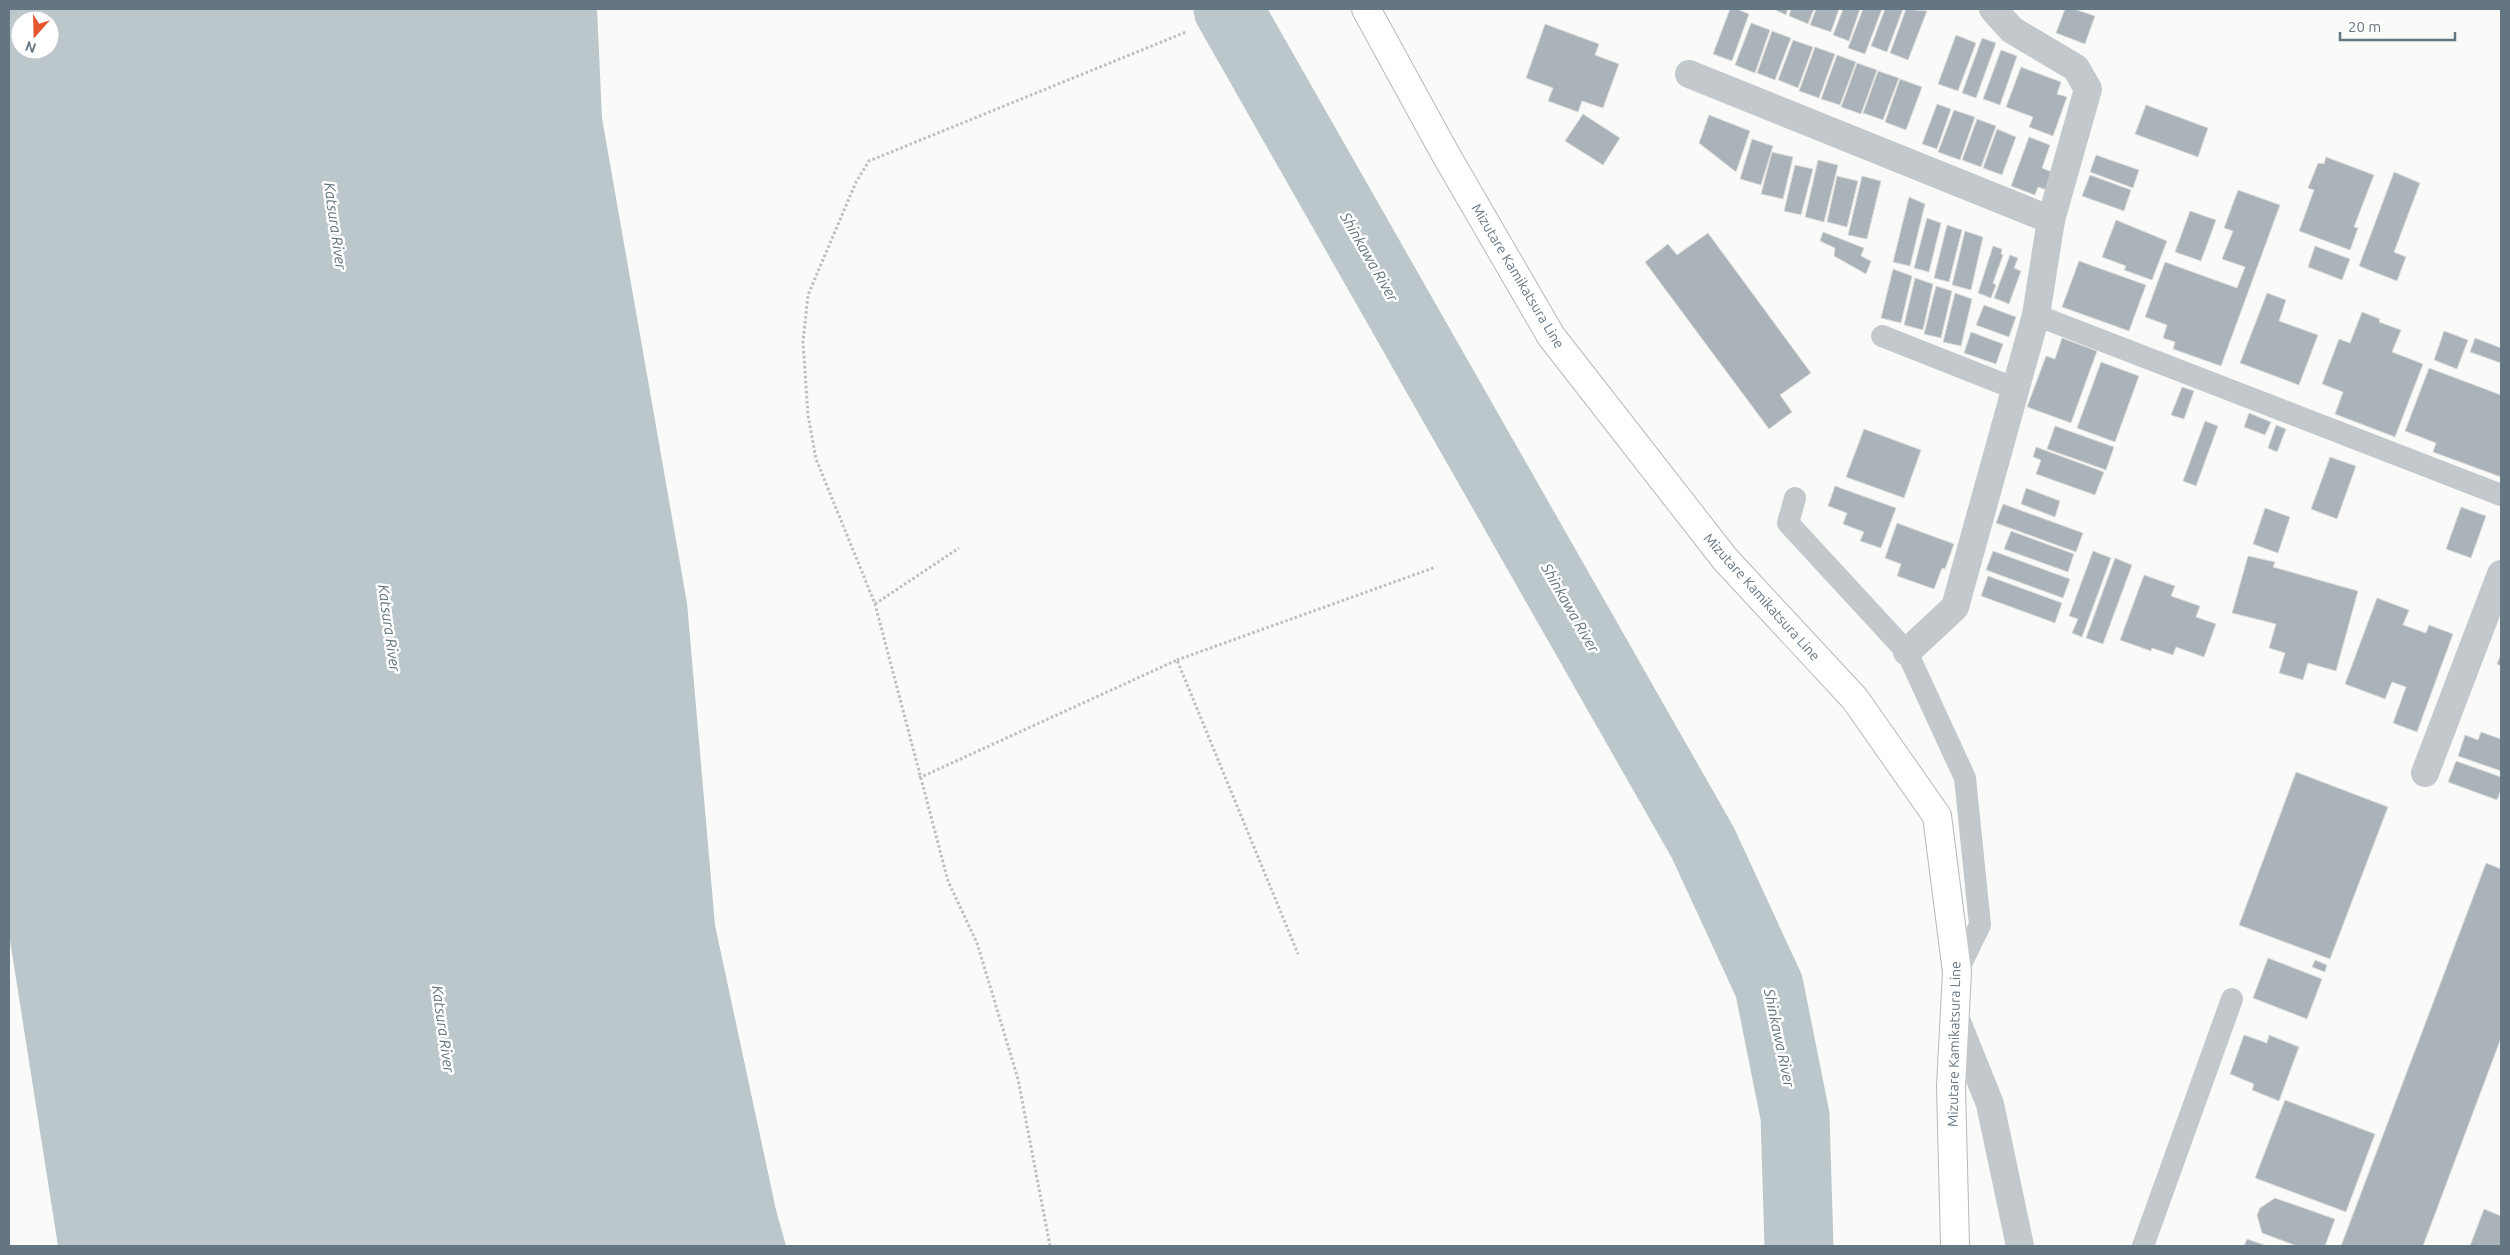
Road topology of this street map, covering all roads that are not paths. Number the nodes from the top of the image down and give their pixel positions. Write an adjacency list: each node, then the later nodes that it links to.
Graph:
1 (1366, 9): 13 (main road, Mizutare Kamikatsura Line)
2 (1993, 9): 4 (street)
3 (1690, 74): 4 (street)
4 (2051, 220): 5 (street)
5 (2036, 315): 7 (street); 8 (lane)
6 (1882, 336): 7 (lane)
7 (2016, 389): 11 (street)
8 (2501, 495)
9 (1795, 498): 11 (lane)
10 (2501, 574): 12 (street)
11 (1907, 652): 13 (lane)
12 (2425, 773)
13 (1957, 972): 15 (main road, Mizutare Kamikatsura Line)
14 (2232, 999): 18 (lane)
15 (1955, 1017): 16 (main road, Mizutare Kamikatsura Line); 17 (street)
16 (1955, 1246)
17 (2020, 1246)
18 (2143, 1246)

